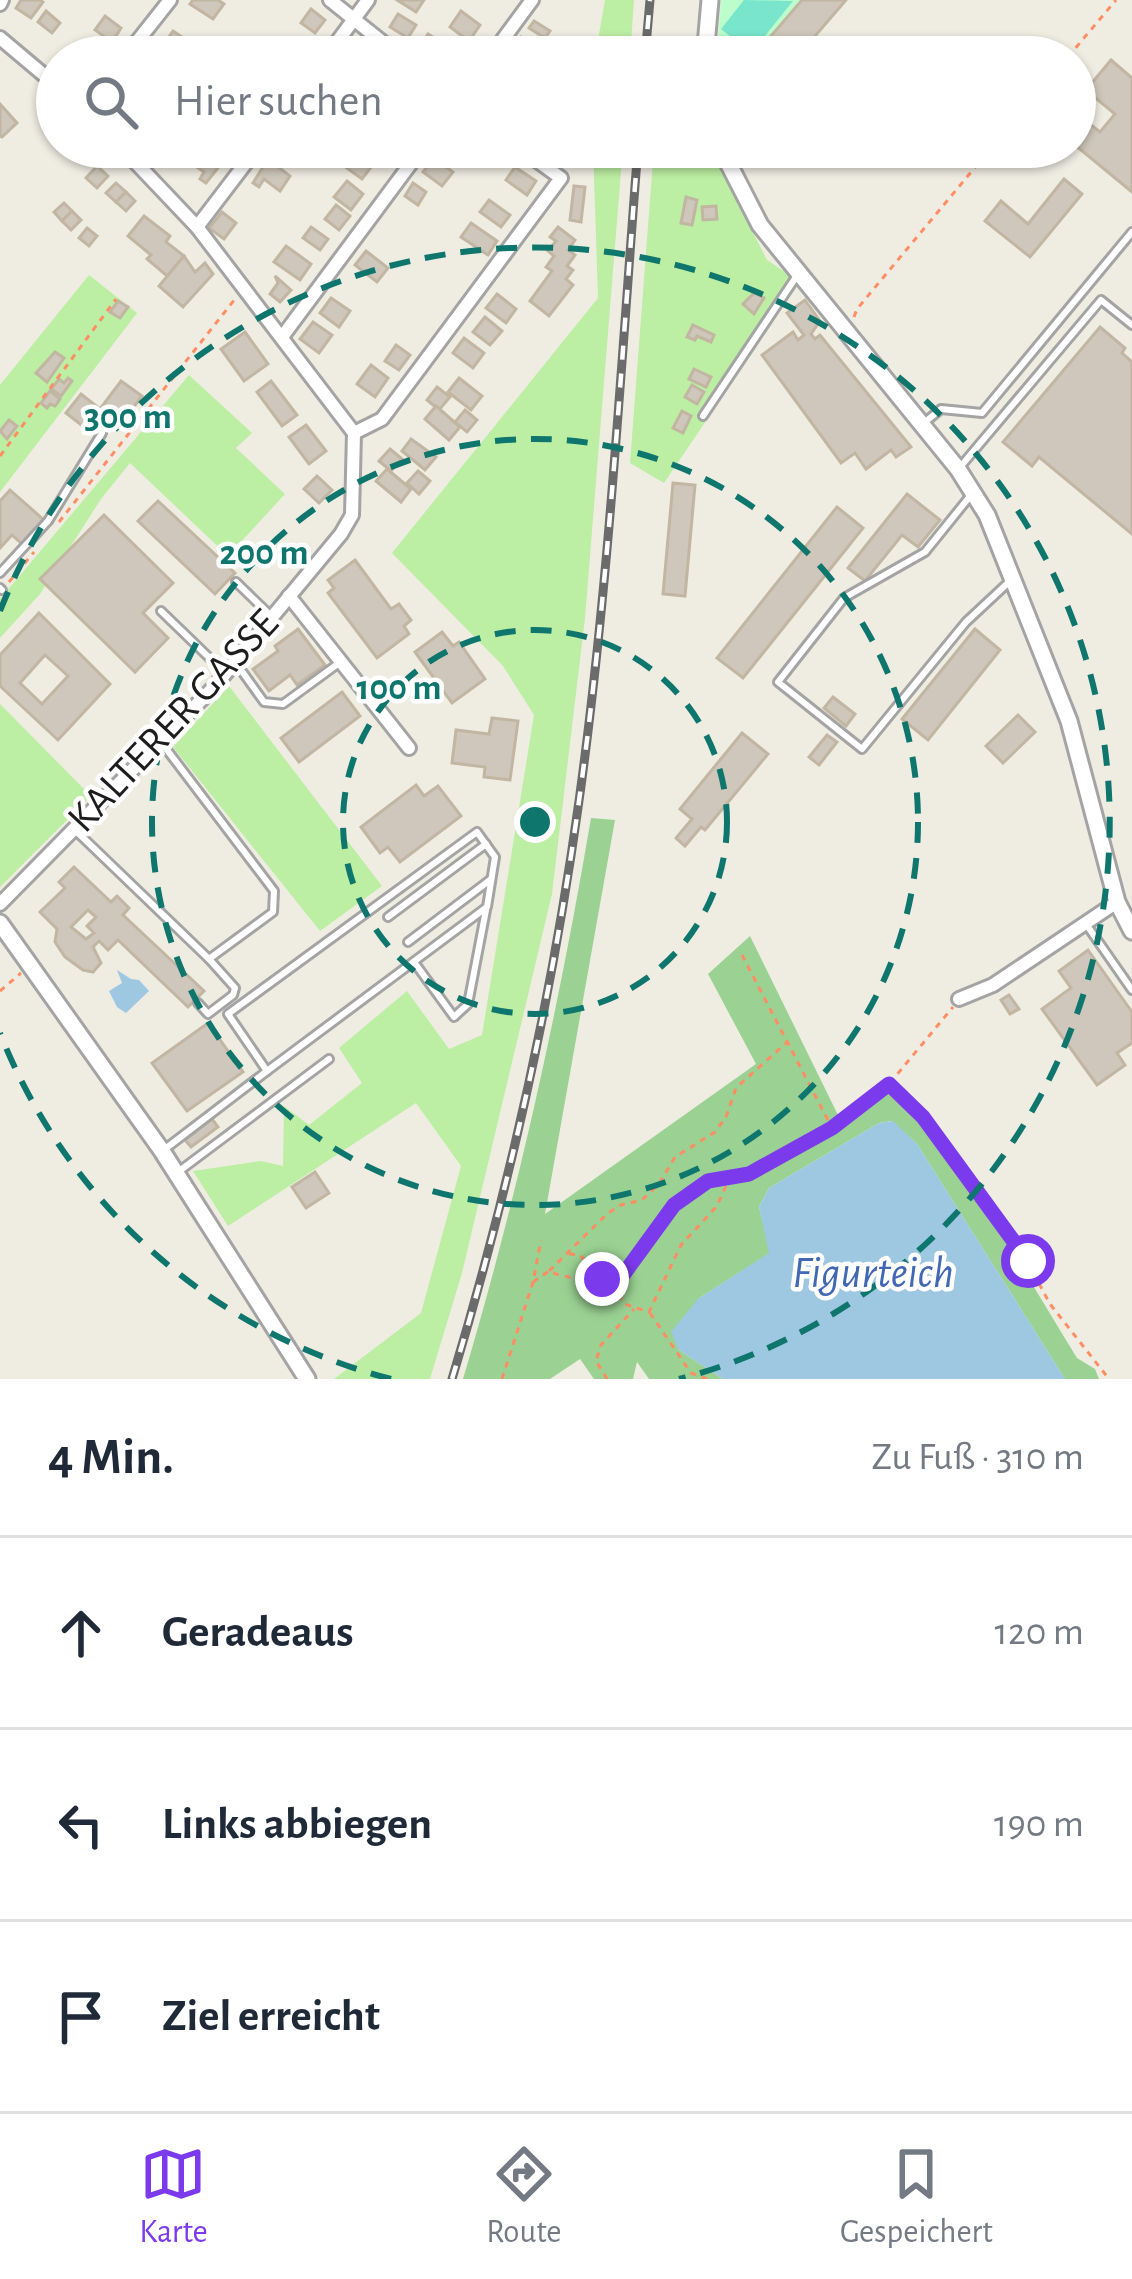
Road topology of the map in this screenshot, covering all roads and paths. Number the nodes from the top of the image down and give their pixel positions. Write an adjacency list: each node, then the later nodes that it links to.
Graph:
1 (170, 0): 8 (street)
2 (330, 0): 7 (street)
3 (368, 0): 7 (street)
4 (532, 0): 11 (street)
5 (710, 0): 12 (street)
6 (1116, 0): 13 (path)
7 (355, 19): 9 (street); 10 (street)
8 (142, 36)
9 (342, 36)
10 (376, 36)
11 (505, 36)
12 (707, 36)
13 (1086, 36)
14 (0, 38): 15 (street)
15 (36, 68)
16 (141, 168): 22 (street)
17 (242, 168): 22 (street)
18 (407, 168): 29 (street)
19 (547, 168): 33 (street)
20 (731, 168): 24 (street)
21 (974, 168): 28 (path)
22 (197, 227): 25 (street)
23 (1132, 232): 31 (lane)
24 (800, 271): 28 (street); 30 (lane)
25 (243, 288): 29 (street); 37 (path)
26 (116, 299): 34 (path)
27 (1132, 325): 35 (lane)
28 (849, 334): 31 (street)
29 (282, 337): 33 (street)
30 (703, 416)
31 (922, 424): 35 (street)
32 (102, 433): 39 (lane)
33 (354, 433): 43 (street, KALTERER GASSE)
34 (0, 456)
35 (958, 469): 36 (street)
36 (974, 493): 40 (street); 40 (lane)
37 (59, 522)
38 (45, 539): 42 (path)
39 (0, 573)
40 (1013, 578): 55 (street)
41 (236, 582): 45 (lane)
42 (1, 589)
43 (289, 596): 45 (street, KALTERER GASSE); 46 (street)
44 (161, 611): 47 (lane)
45 (272, 616): 47 (street, KALTERER GASSE)
46 (342, 661): 47 (lane); 49 (street)
47 (230, 667): 48 (street, KALTERER GASSE)
48 (160, 741): 51 (street, KALTERER GASSE); 64 (lane)
49 (409, 748)
50 (94, 785): 51 (lane)
51 (105, 797): 52 (street, KALTERER GASSE)
52 (74, 828): 56 (street, KALTERER GASSE); 64 (lane)
53 (486, 844): 54 (lane); 58 (lane); 73 (lane)
54 (493, 878): 57 (lane); 62 (lane)
55 (1117, 902): 59 (street); 61 (street)
56 (0, 904)
57 (487, 907): 65 (lane); 65 (lane)
58 (388, 917)
59 (1084, 922): 67 (lane); 69 (street)
60 (0, 923): 66 (street)
61 (1132, 931)
62 (408, 942)
63 (742, 955): 71 (path)
64 (209, 959): 70 (lane)
65 (414, 962): 73 (lane)
66 (30, 966): 68 (path); 76 (street)
67 (1132, 990)
68 (0, 991)
69 (958, 999): 74 (path)
70 (198, 1003)
71 (786, 1042): 75 (path); 80 (path)
72 (329, 1059): 77 (lane)
73 (268, 1071): 76 (lane)
74 (889, 1084): 75 (path); 91 (path)
75 (832, 1128): 78 (path)
76 (162, 1151): 77 (street)
77 (176, 1173): 87 (street)
78 (730, 1178): 84 (path); 86 (path)
79 (542, 1240): 83 (path)
80 (567, 1254): 81 (path); 82 (path)
81 (549, 1271): 82 (path); 83 (path)
82 (602, 1279): 84 (path)
83 (533, 1282): 88 (path)
84 (615, 1286): 85 (path)
85 (635, 1307): 86 (path); 89 (path)
86 (649, 1312): 90 (path)
87 (307, 1379)
88 (502, 1379)
89 (607, 1379)
90 (707, 1379)
91 (1108, 1379)

